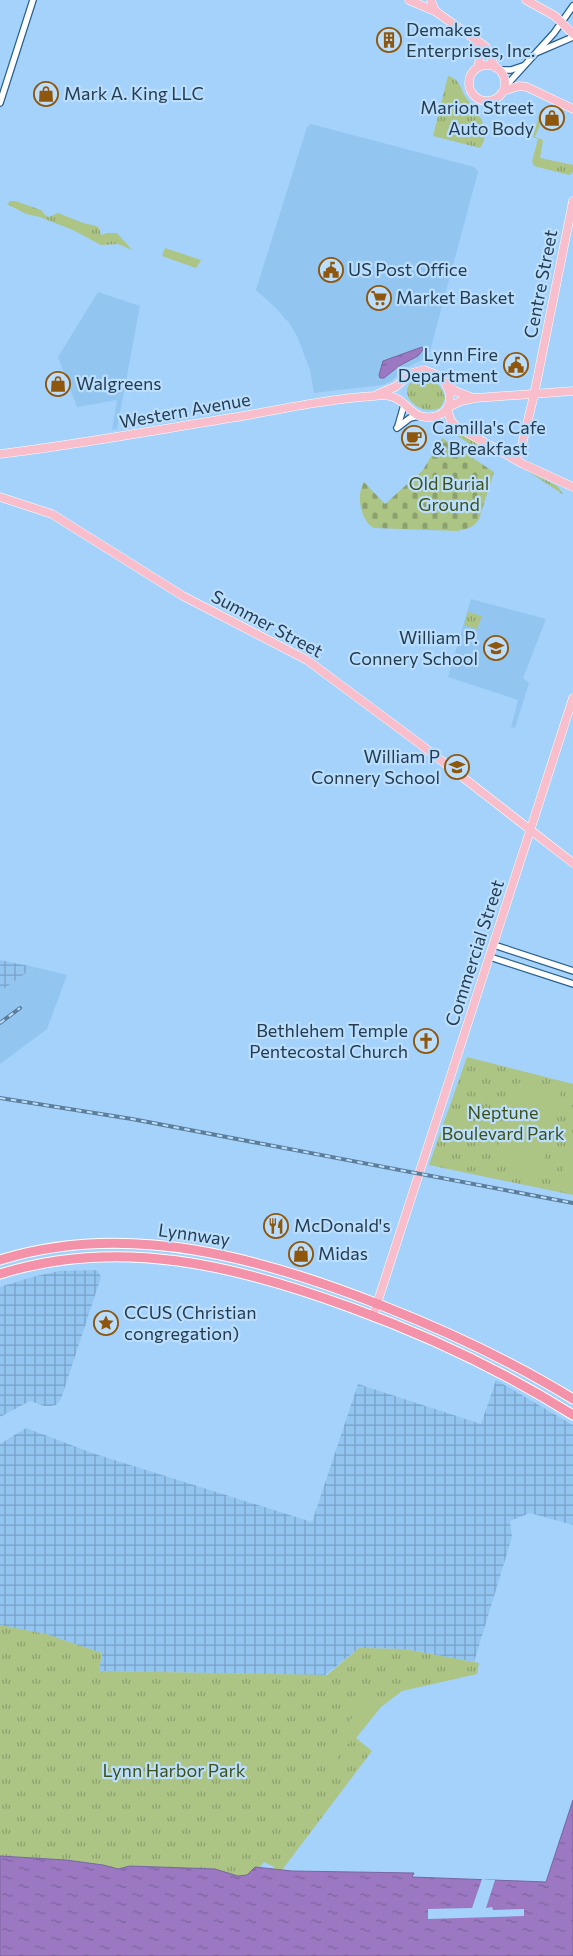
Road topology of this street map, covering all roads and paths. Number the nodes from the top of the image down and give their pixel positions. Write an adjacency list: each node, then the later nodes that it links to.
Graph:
1 (33, 0): 15 (street)
2 (409, 0): 6 (main road)
3 (431, 0): 6 (main road)
4 (526, 0): 7 (main road)
5 (573, 6): 7 (street)
6 (438, 13): 9 (main road)
7 (561, 21): 8 (main road); 10 (street)
8 (573, 36): 10 (street)
9 (476, 40): 12 (main road); 13 (main road)
10 (536, 53): 11 (street)
11 (525, 65): 13 (street); 14 (street)
12 (478, 67): 13 (main road); 14 (main road)
13 (497, 68): 14 (main road)
14 (504, 90): 16 (main road)
15 (0, 103)
16 (573, 108)
17 (573, 201): 21 (main road, Centre Street)
18 (404, 380): 19 (main road, Western Avenue); 22 (main road, Western Avenue); 24 (main road)
19 (445, 383): 23 (main road, Western Avenue); 25 (main road)
20 (573, 391): 21 (main road, Western Avenue)
21 (534, 395): 23 (main road, Western Avenue); 28 (main road, Centre Street)
22 (375, 396): 24 (main road, Western Avenue); 27 (main road, Western Avenue)
23 (475, 398): 25 (main road, Western Avenue)
24 (404, 404): 26 (main road, Western Avenue); 26 (street)
25 (448, 408): 26 (main road, Western Avenue); 28 (main road)
26 (421, 416)
27 (0, 454)
28 (515, 459): 29 (main road)
29 (573, 487)
30 (0, 497): 32 (main road, Summer Street)
31 (573, 698): 32 (main road, Commercial Street)
32 (530, 829): 33 (main road, Summer Street); 34 (main road, Commercial Street)
33 (573, 863)
34 (494, 945): 35 (main road, Commercial Street); 36 (street)
35 (490, 957): 37 (street); 40 (main road, Commercial Street)
36 (573, 971)
37 (573, 984)
38 (0, 1260): 40 (highway, Lynnway)
39 (0, 1274): 41 (highway, Lynnway)
40 (377, 1303): 41 (main road); 42 (highway, Lynnway)
41 (373, 1316): 43 (highway, Lynnway)
42 (573, 1399)
43 (573, 1415)

